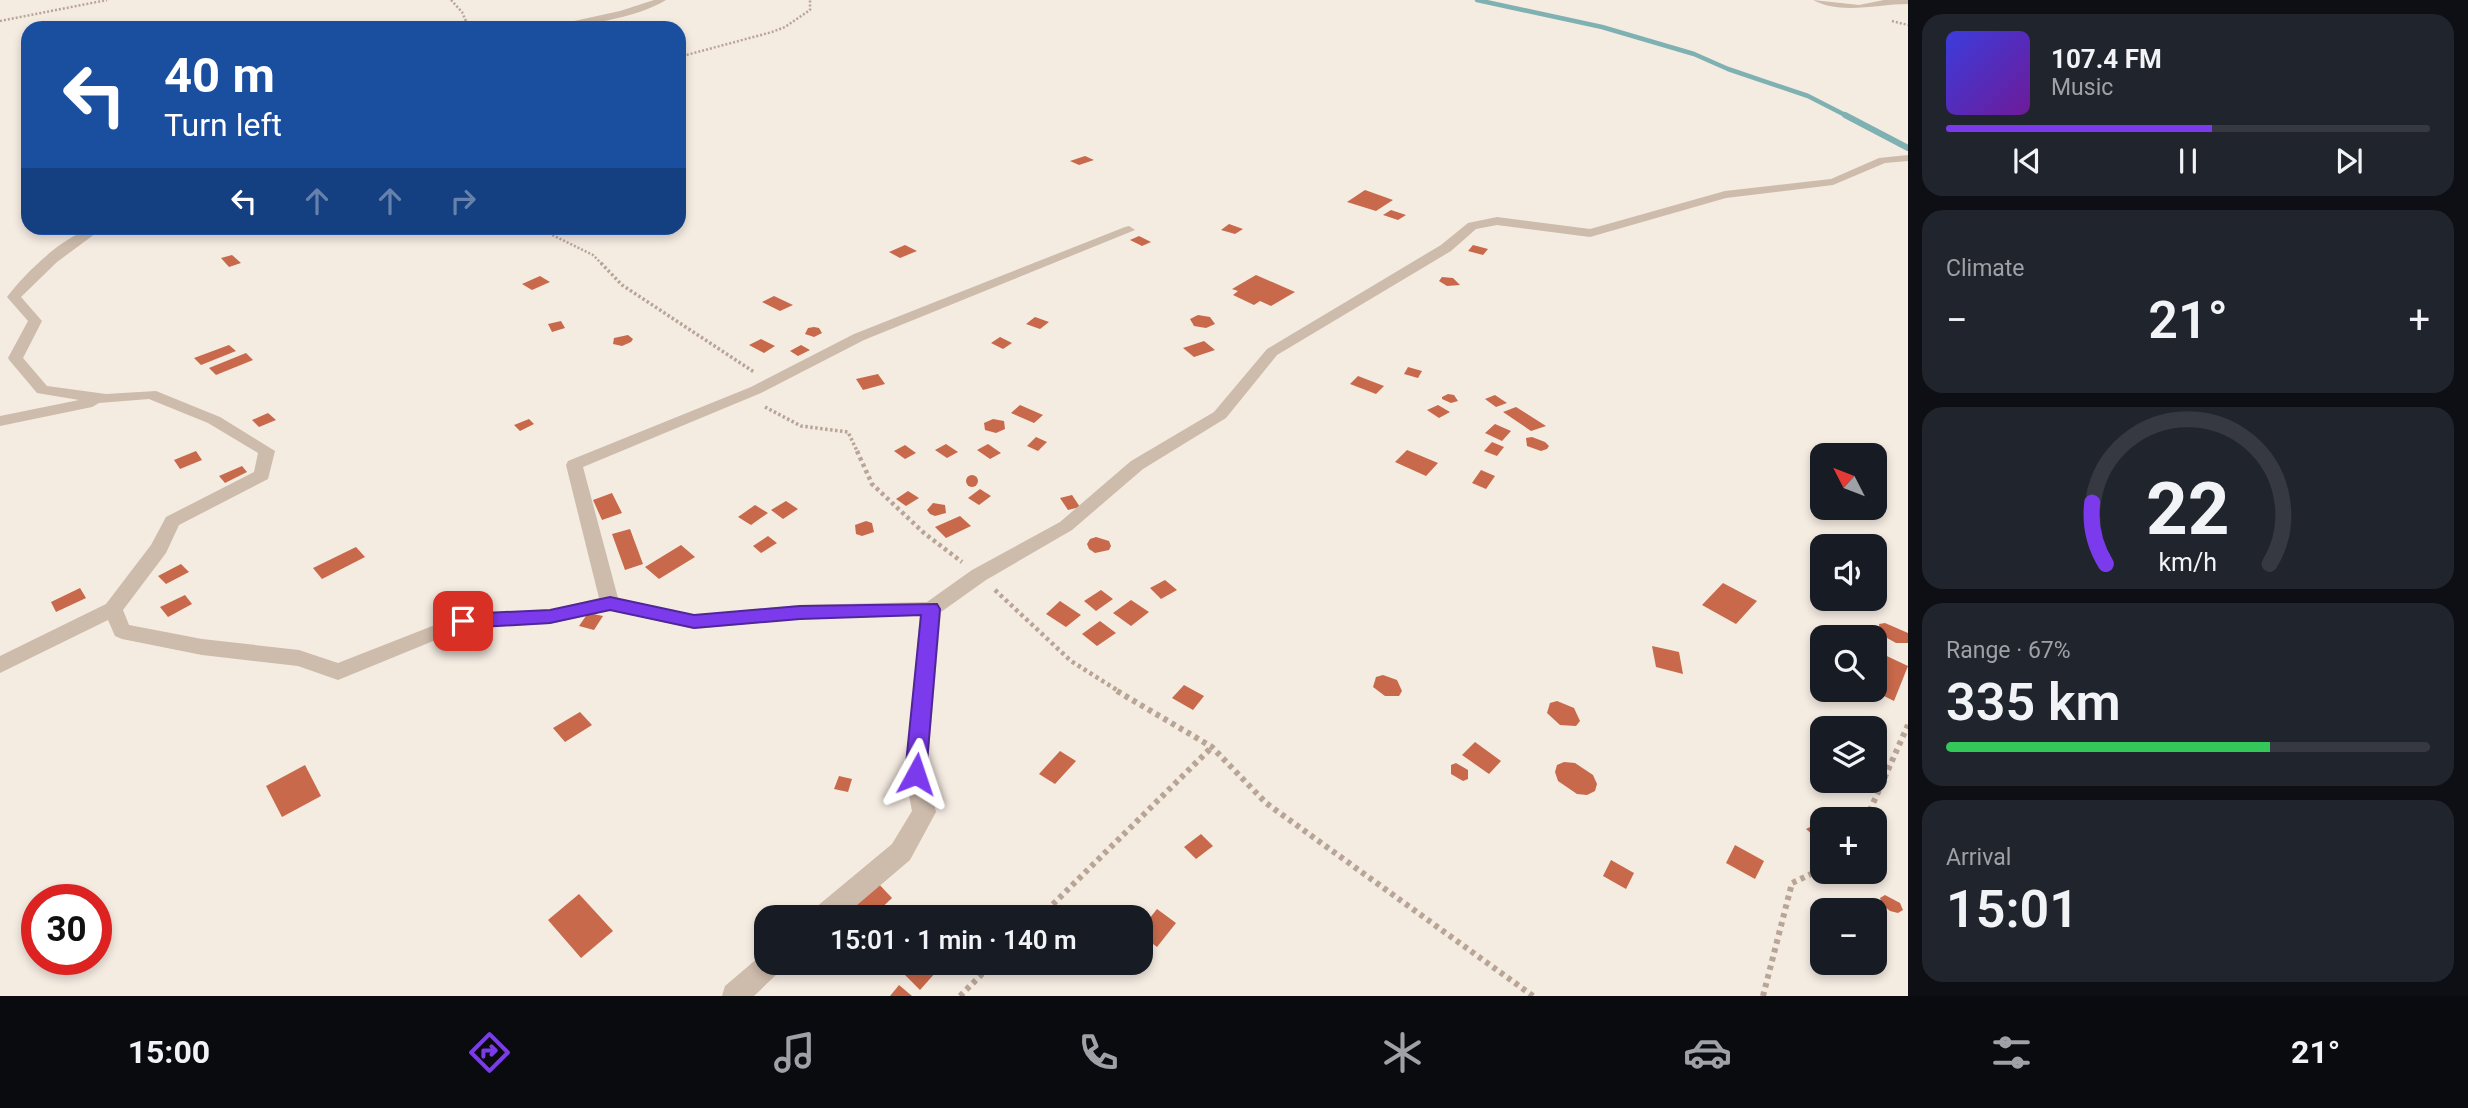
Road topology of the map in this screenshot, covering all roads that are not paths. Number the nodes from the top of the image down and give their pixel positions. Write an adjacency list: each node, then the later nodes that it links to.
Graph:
1 (662, 0): 4 (street)
2 (1818, 0): 3 (street)
3 (1908, 2)
4 (581, 21)
5 (1908, 158): 11 (street)
6 (1129, 230): 10 (street)
7 (85, 235): 8 (street)
8 (106, 399): 9 (street); 12 (street)
9 (0, 421)
10 (610, 603): 11 (street); 12 (street)
11 (931, 609): 14 (street)
12 (113, 610): 13 (street)
13 (0, 665)
14 (838, 905)
15 (757, 975): 16 (street)
16 (735, 996)

